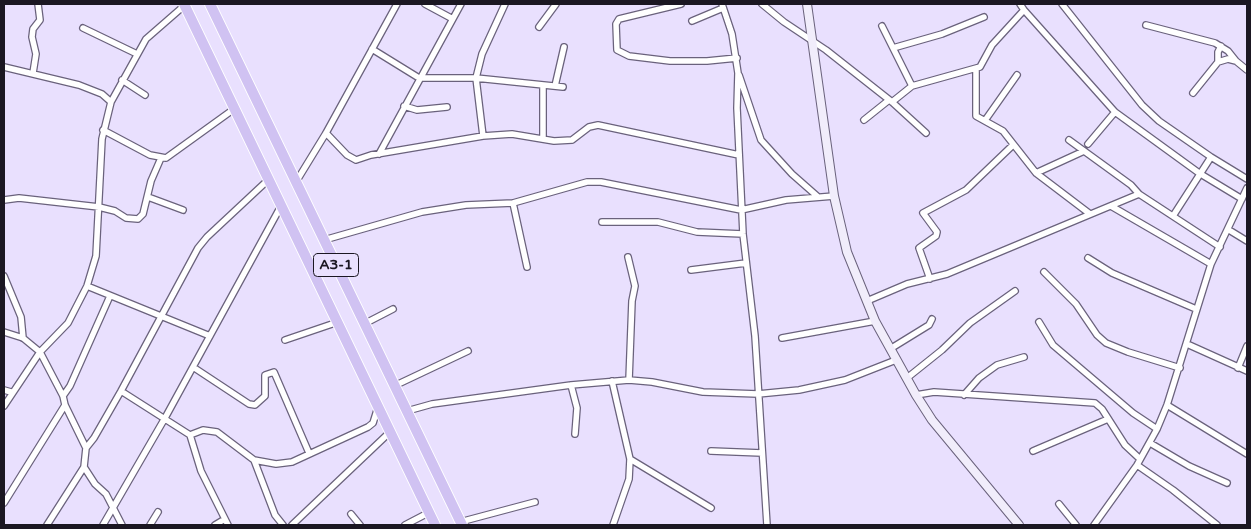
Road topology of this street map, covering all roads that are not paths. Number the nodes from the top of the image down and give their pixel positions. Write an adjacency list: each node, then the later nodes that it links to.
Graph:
1 (38, 4): 35 (street)
2 (210, 4): 72 (highway, A3-1)
3 (397, 4): 27 (street)
4 (425, 4): 17 (street)
5 (461, 4): 17 (street)
6 (505, 4): 39 (street)
7 (556, 4): 21 (street)
8 (681, 4): 29 (street)
9 (762, 4): 23 (street)
10 (807, 4): 23 (main road)
11 (1020, 4): 15 (street)
12 (1062, 4): 66 (street)
13 (185, 5): 28 (street); 51 (highway, A3-1)
14 (723, 6): 18 (street); 29 (street)
15 (1024, 10): 33 (street); 52 (street)
16 (984, 17): 26 (street)
17 (451, 18): 38 (street)
18 (692, 21)
19 (1146, 25): 24 (street)
20 (882, 26): 26 (street)
21 (539, 27)
22 (83, 28): 28 (street)
23 (812, 41): 47 (street); 76 (main road)
24 (1221, 46): 30 (street); 31 (street)
25 (564, 47): 42 (street)
26 (893, 48): 43 (street)
27 (372, 49): 38 (street); 56 (street)
28 (137, 54): 40 (street)
29 (737, 58): 36 (street)
30 (1236, 61): 31 (street); 34 (street)
31 (1218, 62): 45 (street)
32 (4, 68): 35 (street)
33 (976, 69): 43 (street); 53 (street)
34 (1247, 70)
35 (33, 73): 48 (street)
36 (738, 73): 65 (street); 75 (street)
37 (1017, 75): 53 (street)
38 (419, 78): 39 (street); 49 (street)
39 (476, 78): 41 (street); 58 (street)
40 (122, 80): 46 (street); 48 (street)
41 (543, 85): 42 (street); 59 (street)
42 (554, 86): 44 (street)
43 (912, 86): 47 (street)
44 (563, 87)
45 (1194, 93)
46 (145, 95)
47 (890, 100): 54 (street); 57 (street)
48 (111, 102): 55 (street)
49 (404, 106): 50 (street); 64 (street)
50 (447, 107)
51 (234, 109): 67 (street); 71 (highway, A3-1)
52 (1115, 112): 61 (street); 69 (street)
53 (986, 119): 62 (street)
54 (864, 120)
55 (103, 130): 67 (street); 83 (street)
56 (326, 133): 64 (street); 72 (street)
57 (926, 133)
58 (483, 136): 59 (street); 64 (street)
59 (543, 137): 65 (street)
60 (1069, 140): 63 (street)
61 (1088, 144)
62 (1013, 145): 68 (street); 102 (street)
63 (1084, 151): 68 (street); 74 (street)
64 (379, 154)
65 (739, 155): 85 (street)
66 (1210, 157): 69 (street); 70 (street)
67 (161, 158): 77 (street)
68 (1036, 173): 86 (street)
69 (1199, 173): 78 (street); 87 (street)
70 (1247, 179)
71 (268, 180): 81 (highway, A3-1); 109 (street)
72 (296, 182): 91 (highway, A3-1)
73 (1247, 188): 78 (street)
74 (1139, 194): 82 (street); 87 (street)
75 (817, 196): 76 (street); 85 (street)
76 (834, 196): 106 (main road)
77 (148, 197): 83 (street); 84 (street)
78 (1242, 199): 89 (street)
79 (4, 200): 83 (street)
80 (513, 203): 85 (street); 91 (street); 98 (street)
81 (281, 206): 112 (highway, A3-1); 116 (street)
82 (1112, 206): 86 (street); 97 (street)
83 (99, 207): 103 (street)
84 (183, 210)
85 (741, 210): 90 (street)
86 (1090, 214): 102 (street)
87 (1173, 216): 93 (street)
88 (602, 222): 90 (street)
89 (1229, 230): 92 (street); 93 (street)
90 (743, 234): 96 (street)
91 (324, 240): 114 (highway, A3-1)
92 (1247, 241)
93 (1220, 247): 97 (street)
94 (628, 257): 132 (street)
95 (1088, 258): 108 (street)
96 (746, 263): 99 (street); 140 (street)
97 (1211, 264): 108 (street)
98 (527, 267)
99 (691, 270)
100 (1044, 272): 128 (street)
101 (4, 276): 117 (street)
102 (930, 279): 106 (street)
103 (87, 286): 105 (street); 123 (street)
104 (1014, 290): 131 (street)
105 (110, 296): 109 (street); 144 (street)
106 (867, 301): 111 (main road)
107 (393, 309): 114 (street)
108 (1196, 309): 120 (street)
109 (160, 317): 116 (street); 138 (street)
110 (932, 319): 122 (street)
111 (875, 320): 118 (street); 122 (main road)
112 (338, 322): 119 (street); 148 (highway, A3-1)
113 (1039, 322): 152 (street)
114 (364, 324): 135 (highway, A3-1)
115 (4, 332): 117 (street)
116 (210, 336): 127 (street)
117 (23, 338): 123 (street)
118 (782, 338)
119 (285, 340)
120 (1187, 344): 128 (street); 129 (street)
121 (1247, 346): 129 (street)
122 (890, 349): 126 (main road)
123 (40, 352): 139 (street); 144 (street)
124 (468, 352): 135 (street)
125 (1024, 357): 136 (street)
126 (896, 360): 131 (main road); 140 (street)
127 (193, 367): 150 (street); 160 (street)
128 (1180, 368): 146 (street)
129 (1238, 368): 130 (street)
130 (1247, 371)
131 (907, 378): 141 (main road)
132 (629, 380): 133 (street); 140 (street)
133 (612, 381): 134 (street); 163 (street)
134 (571, 385): 149 (street); 154 (street)
135 (394, 386): 149 (highway, A3-1)
136 (972, 388): 142 (street); 143 (street)
137 (4, 390): 139 (street)
138 (121, 391): 150 (street); 157 (street)
139 (12, 392): 147 (street)
140 (758, 394): 161 (street)
141 (916, 394): 142 (street); 193 (main road)
142 (964, 395): 143 (street)
143 (978, 395): 151 (street)
144 (63, 396): 145 (street)
145 (65, 405): 157 (street); 171 (street)
146 (1167, 405): 152 (street); 162 (street)
147 (4, 406)
148 (378, 406): 153 (highway, A3-1); 160 (street)
149 (407, 412): 179 (highway, A3-1)
150 (165, 418): 155 (street); 169 (street)
151 (1108, 419): 159 (street); 165 (street)
152 (1157, 429): 156 (street)
153 (390, 432): 176 (highway, A3-1); 187 (street)
154 (575, 434)
155 (190, 435): 164 (street); 178 (street)
156 (1150, 442): 165 (street); 167 (street)
157 (86, 448): 166 (street)
158 (711, 451): 161 (street)
159 (1033, 451)
160 (309, 453): 164 (street)
161 (762, 453): 192 (street)
162 (1247, 454)
163 (630, 459): 174 (street); 191 (street)
164 (254, 460): 186 (street)
165 (1139, 462): 195 (street); 196 (street)
166 (84, 467): 168 (street); 180 (street)
167 (1227, 483)
168 (106, 494): 169 (street); 173 (street)
169 (120, 496): 173 (street)
170 (535, 502): 179 (street)
171 (4, 503)
172 (1059, 504): 194 (street)
173 (112, 508): 181 (street); 182 (street)
174 (711, 508)
175 (158, 512): 183 (street)
176 (428, 513): 189 (street); 190 (highway, A3-1)
177 (351, 514): 188 (street)
178 (224, 519): 184 (street); 185 (street)
179 (461, 524)
180 (47, 525)
181 (103, 525)
182 (122, 525)
183 (150, 525)
184 (215, 525)
185 (228, 525)
186 (283, 525)
187 (292, 525)
188 (360, 525)
189 (406, 525)
190 (434, 525)
191 (613, 525)
192 (766, 525)
193 (1019, 525)
194 (1076, 525)
195 (1094, 525)
196 (1217, 525)

